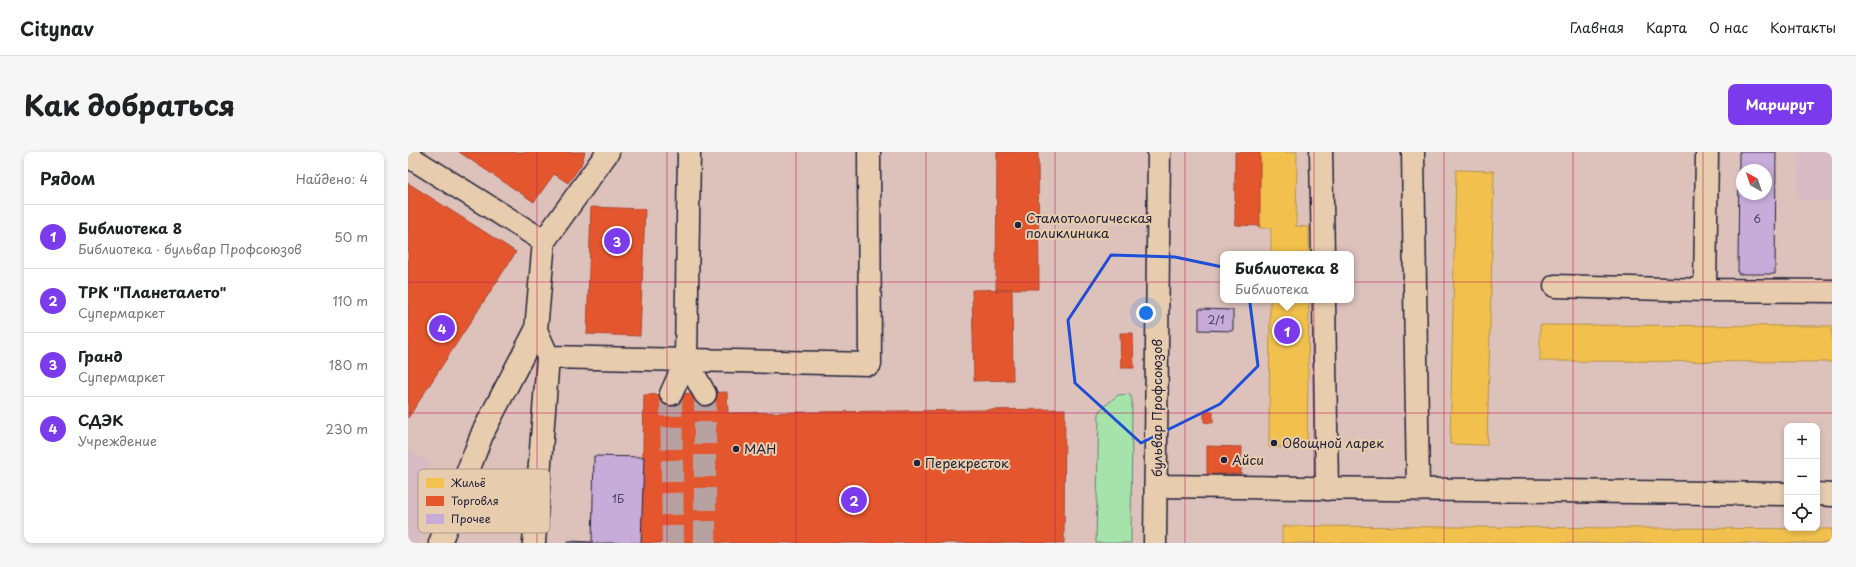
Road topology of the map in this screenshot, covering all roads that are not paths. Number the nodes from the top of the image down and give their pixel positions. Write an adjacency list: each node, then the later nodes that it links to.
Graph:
1 (613, 152): 9 (street)
2 (689, 152): 17 (street)
3 (869, 152): 17 (street)
4 (1159, 152): 22 (street, бульвар Профсоюзов)
5 (1322, 152): 10 (street)
6 (1413, 152): 24 (street)
7 (1707, 152): 12 (street)
8 (408, 156): 9 (street)
9 (544, 241): 15 (street)
10 (1323, 251)
11 (1554, 286): 12 (street)
12 (1705, 290): 13 (street)
13 (1832, 290)
14 (1324, 303): 23 (street)
15 (536, 330): 16 (street); 20 (street)
16 (548, 357): 17 (street); 21 (street)
17 (686, 360): 18 (street); 19 (street)
18 (671, 394)
19 (705, 394)
20 (469, 469)
21 (540, 469)
22 (1156, 486): 23 (street); 32 (street, бульвар Профсоюзов)
23 (1327, 489): 24 (street)
24 (1418, 490): 25 (street)
25 (1784, 494)
26 (1820, 494): 27 (street)
27 (1832, 494)
28 (444, 533): 30 (street)
29 (535, 533): 31 (street)
30 (440, 543)
31 (534, 543)
32 (1155, 543)

